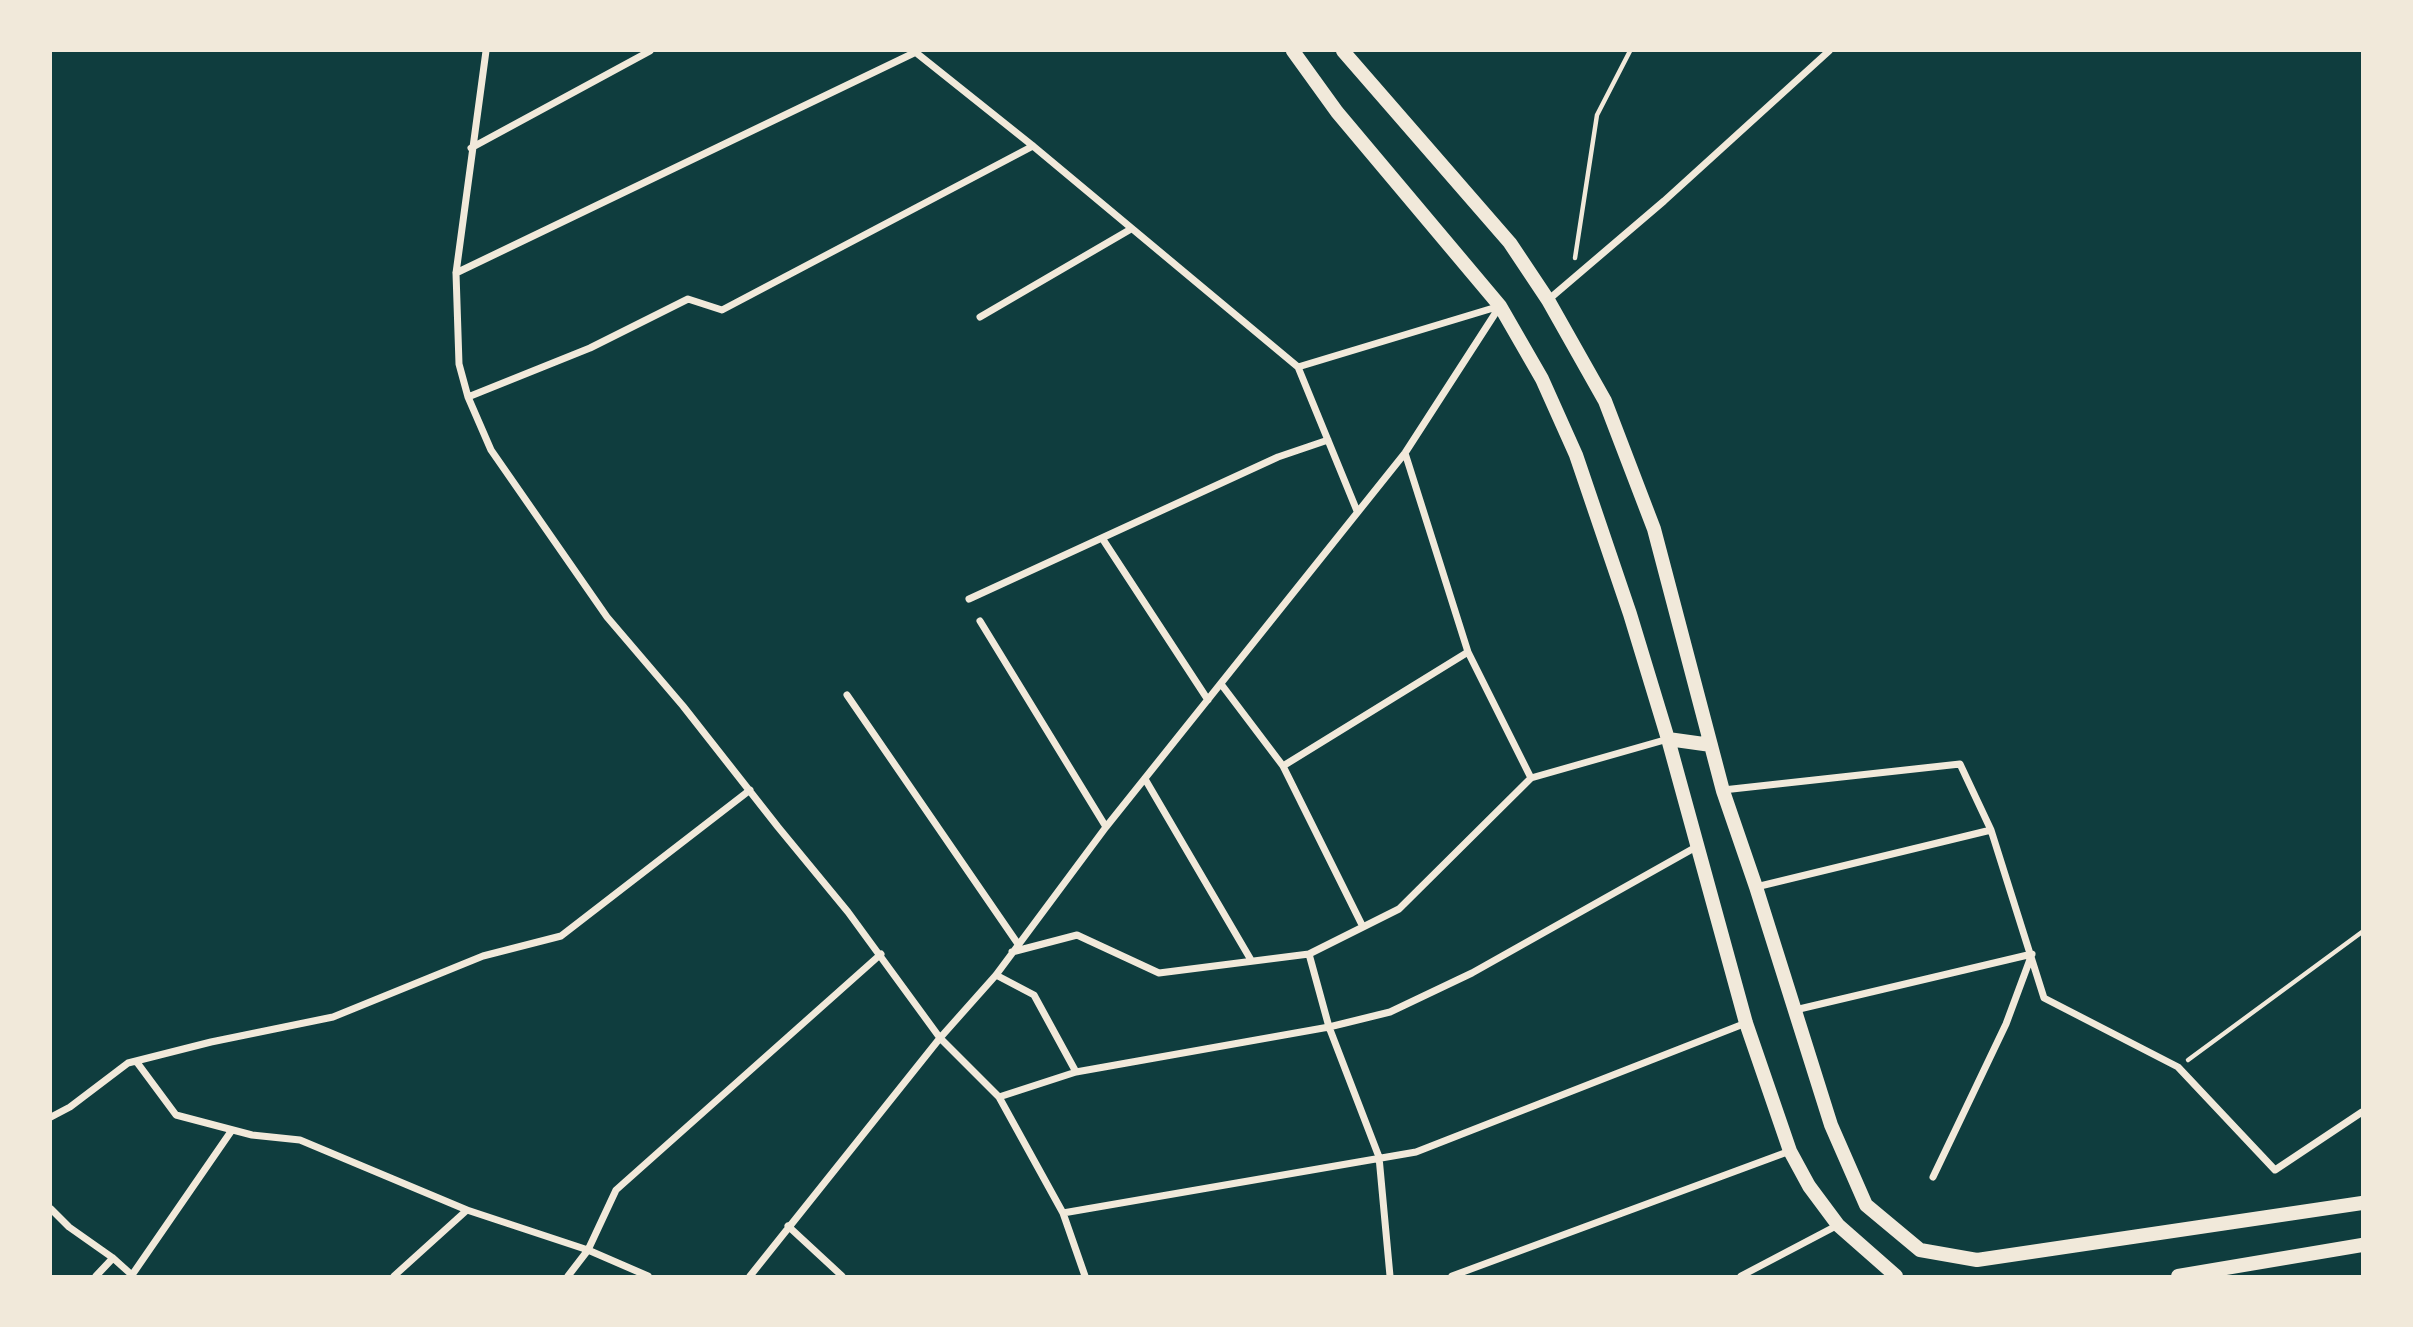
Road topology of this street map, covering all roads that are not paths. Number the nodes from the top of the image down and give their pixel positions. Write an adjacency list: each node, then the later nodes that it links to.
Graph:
1 (486, 51): 8 (street)
2 (650, 51): 8 (street)
3 (1293, 51): 12 (main road)
4 (1343, 51): 11 (main road)
5 (1829, 51): 11 (street)
6 (915, 52): 7 (street); 10 (street)
7 (1033, 146): 9 (street); 15 (street)
8 (471, 148): 10 (street)
9 (1131, 229): 13 (street); 14 (street)
10 (456, 273): 15 (street)
11 (1548, 300): 27 (main road)
12 (1500, 306): 14 (street); 17 (street); 26 (main road)
13 (980, 317)
14 (1298, 367): 16 (street)
15 (468, 397): 31 (street)
16 (1328, 440): 18 (street); 19 (street)
17 (1405, 453): 18 (street); 22 (street)
18 (1357, 510): 23 (street)
19 (1101, 538): 20 (street); 25 (street)
20 (969, 599)
21 (980, 621): 33 (street)
22 (1468, 652): 28 (street); 29 (street)
23 (1221, 684): 25 (street); 28 (street)
24 (848, 695): 38 (street)
25 (1208, 700): 30 (street)
26 (1668, 739): 27 (main road); 29 (street); 35 (main road)
27 (1711, 745): 32 (main road)
28 (1283, 765): 37 (street)
29 (1531, 778): 37 (street)
30 (1145, 779): 33 (street); 43 (street)
31 (750, 790): 40 (street); 49 (street)
32 (1723, 790): 34 (street); 36 (main road)
33 (1106, 827): 38 (street)
34 (1991, 830): 36 (street); 42 (street)
35 (1696, 847): 46 (main road); 47 (street)
36 (1756, 887): 45 (main road)
37 (1363, 927): 41 (street)
38 (1018, 944): 39 (street)
39 (1012, 952): 43 (street); 44 (street)
40 (881, 954): 48 (street); 65 (street)
41 (1309, 954): 43 (street); 47 (street)
42 (2032, 954): 45 (street); 52 (street); 57 (street)
43 (1251, 960)
44 (996, 975): 48 (street); 50 (street)
45 (1796, 1010): 58 (main road)
46 (1746, 1023): 55 (main road); 56 (street)
47 (1329, 1027): 50 (street); 56 (street)
48 (940, 1038): 51 (street); 63 (street)
49 (136, 1061): 53 (street); 54 (street)
50 (1076, 1072): 51 (street)
51 (999, 1097): 61 (street)
52 (2362, 1112)
53 (51, 1117)
54 (232, 1130): 60 (street); 68 (street)
55 (1790, 1151): 62 (main road); 77 (street)
56 (1379, 1157): 61 (street); 76 (street)
57 (1933, 1177)
58 (2362, 1203)
59 (51, 1209): 66 (street)
60 (467, 1210): 65 (street); 70 (street)
61 (1063, 1213): 75 (street)
62 (1838, 1225): 78 (street); 79 (main road)
63 (788, 1226): 73 (street); 74 (street)
64 (2362, 1245): 67 (main road)
65 (588, 1250): 71 (street); 72 (street)
66 (113, 1258): 68 (street); 69 (street)
67 (2209, 1273): 80 (main road)
68 (133, 1275)
69 (96, 1276)
70 (394, 1276)
71 (568, 1276)
72 (648, 1276)
73 (750, 1276)
74 (842, 1276)
75 (1085, 1276)
76 (1390, 1276)
77 (1452, 1276)
78 (1741, 1276)
79 (1896, 1276)
80 (2178, 1276)

